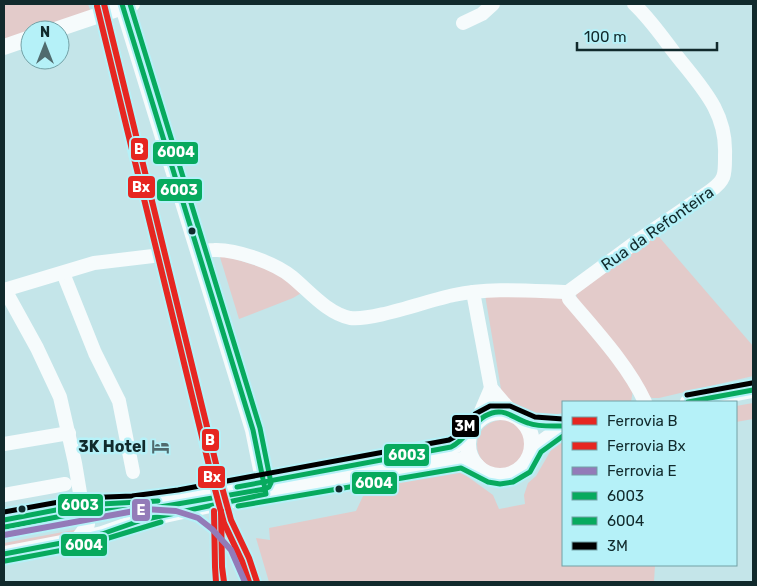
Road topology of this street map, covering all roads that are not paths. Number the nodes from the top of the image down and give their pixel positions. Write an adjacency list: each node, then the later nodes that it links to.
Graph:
1 (122, 4): 9 (main road)
2 (132, 4): 6 (main road)
3 (492, 4): 5 (street)
4 (634, 4): 14 (street, Rua da Refonteira)
5 (463, 22)
6 (70, 25)
7 (20, 41): 8 (main road)
8 (4, 47)
9 (199, 254): 13 (street); 29 (main road)
10 (152, 256): 11 (street)
11 (63, 273): 12 (street); 27 (street)
12 (4, 290): 23 (street)
13 (473, 292): 14 (street); 15 (street)
14 (568, 292): 17 (street)
15 (491, 388): 19 (street); 21 (street)
16 (753, 390): 18 (main road)
17 (644, 401)
18 (693, 401)
19 (519, 419): 20 (main road); 21 (main road); 25 (main road)
20 (562, 426)
21 (474, 427): 26 (main road); 29 (main road)
22 (562, 427): 25 (main road)
23 (69, 433): 24 (street); 31 (street)
24 (4, 444)
25 (532, 452): 26 (main road)
26 (478, 466): 29 (main road)
27 (133, 472)
28 (65, 484): 30 (street)
29 (265, 488): 31 (main road); 33 (main road)
30 (4, 495)
31 (82, 505): 32 (main road); 33 (main road)
32 (4, 520)
33 (77, 540): 34 (main road)
34 (4, 554)

